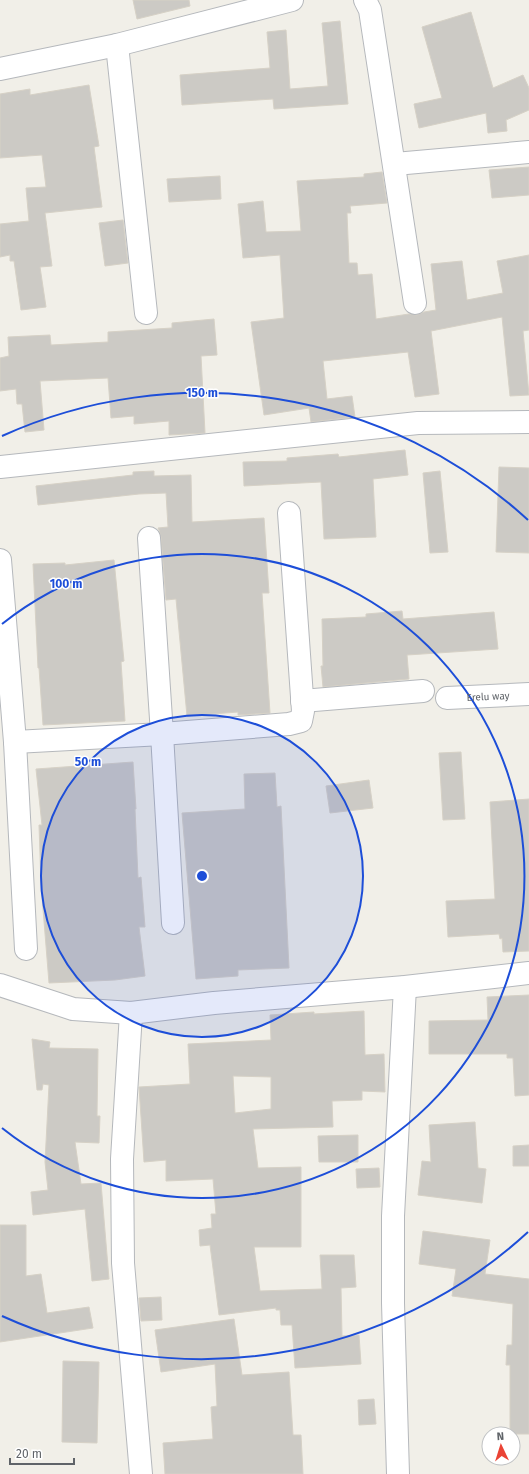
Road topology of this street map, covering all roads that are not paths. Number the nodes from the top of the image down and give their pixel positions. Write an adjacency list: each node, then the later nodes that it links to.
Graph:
1 (292, 0): 3 (street)
2 (365, 0): 6 (street)
3 (118, 45): 4 (street); 8 (street)
4 (0, 69)
5 (529, 152): 6 (street)
6 (395, 164): 7 (street)
7 (416, 303)
8 (146, 313)
9 (529, 422): 10 (street)
10 (0, 467)
11 (290, 513): 17 (street)
12 (149, 538): 18 (street)
13 (0, 560): 19 (street)
14 (423, 692): 17 (street)
15 (529, 694): 16 (street, Erelu way)
16 (448, 698)
17 (302, 701): 18 (street)
18 (162, 734): 19 (street); 20 (street)
19 (15, 742): 21 (street)
20 (173, 923)
21 (26, 949)
22 (529, 973): 24 (street)
23 (0, 985): 25 (street)
24 (405, 987): 25 (street); 27 (street)
25 (131, 1013): 26 (street)
26 (141, 1474)
27 (398, 1474)

